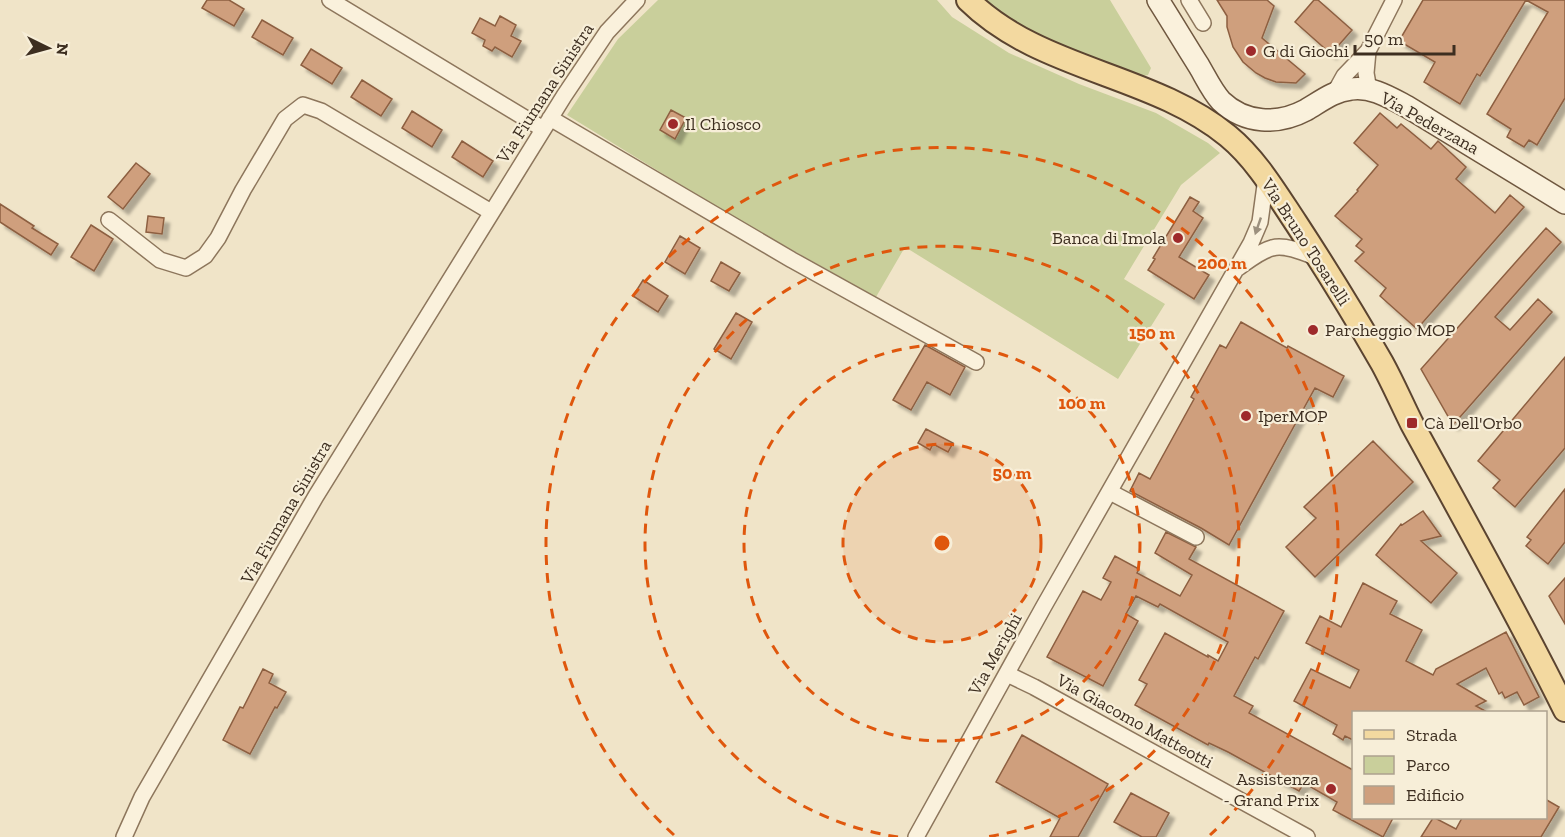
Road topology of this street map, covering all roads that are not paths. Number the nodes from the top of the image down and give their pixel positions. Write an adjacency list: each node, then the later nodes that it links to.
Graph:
1 (330, 0): 11 (street)
2 (637, 0): 11 (street, Via Fiumana Sinistra)
3 (968, 0): 12 (main road, Via Bruno Tosarelli)
4 (1189, 0): 7 (street)
5 (1394, 0): 8 (street)
6 (1165, 3): 10 (main road, Via Pederzana)
7 (1203, 23)
8 (1368, 51): 9 (street); 10 (street)
9 (1369, 90): 10 (main road, Via Pederzana); 13 (main road, Via Pederzana)
10 (1334, 94)
11 (546, 124): 14 (street, Via Fiumana Sinistra); 18 (street)
12 (1266, 178): 16 (main road, Via Bruno Tosarelli); 17 (street, Via Merighi, one-way to 17)
13 (1565, 203)
14 (491, 212): 15 (street); 23 (street, Via Fiumana Sinistra)
15 (109, 220)
16 (1320, 259): 17 (street, Via Merighi); 22 (main road, Via Bruno Tosarelli)
17 (1236, 270): 19 (street, Via Merighi)
18 (975, 362)
19 (1110, 492): 20 (street); 21 (street, Via Merighi)
20 (1196, 537)
21 (1007, 674): 24 (street, Via Merighi); 25 (street, Via Giacomo Matteotti)
22 (1565, 710)
23 (124, 837)
24 (916, 837)
25 (1307, 837)

